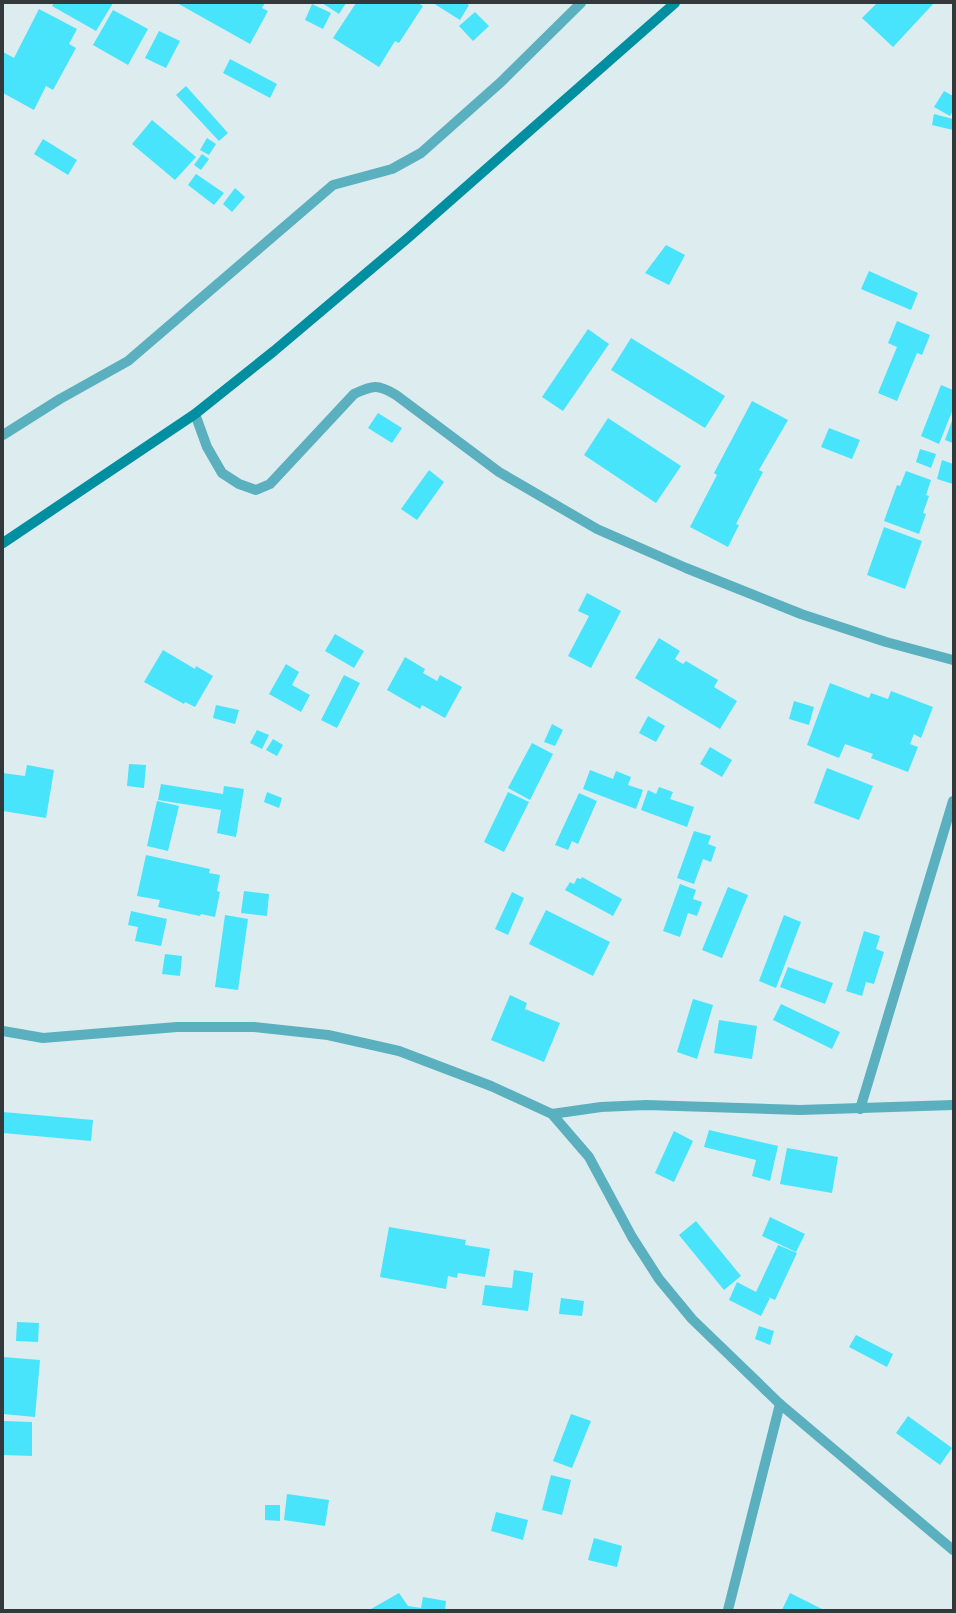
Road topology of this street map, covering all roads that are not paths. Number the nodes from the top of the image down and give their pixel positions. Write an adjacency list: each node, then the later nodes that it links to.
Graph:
1 (581, 3): 4 (street)
2 (675, 3): 3 (main road)
3 (195, 414): 5 (main road); 6 (street)
4 (3, 435)
5 (3, 543)
6 (953, 660)
7 (953, 801): 10 (street)
8 (3, 1031): 11 (street)
9 (953, 1105): 10 (street)
10 (860, 1109): 11 (street)
11 (552, 1114): 12 (street)
12 (780, 1404): 13 (street); 14 (street)
13 (953, 1550)
14 (728, 1610)

